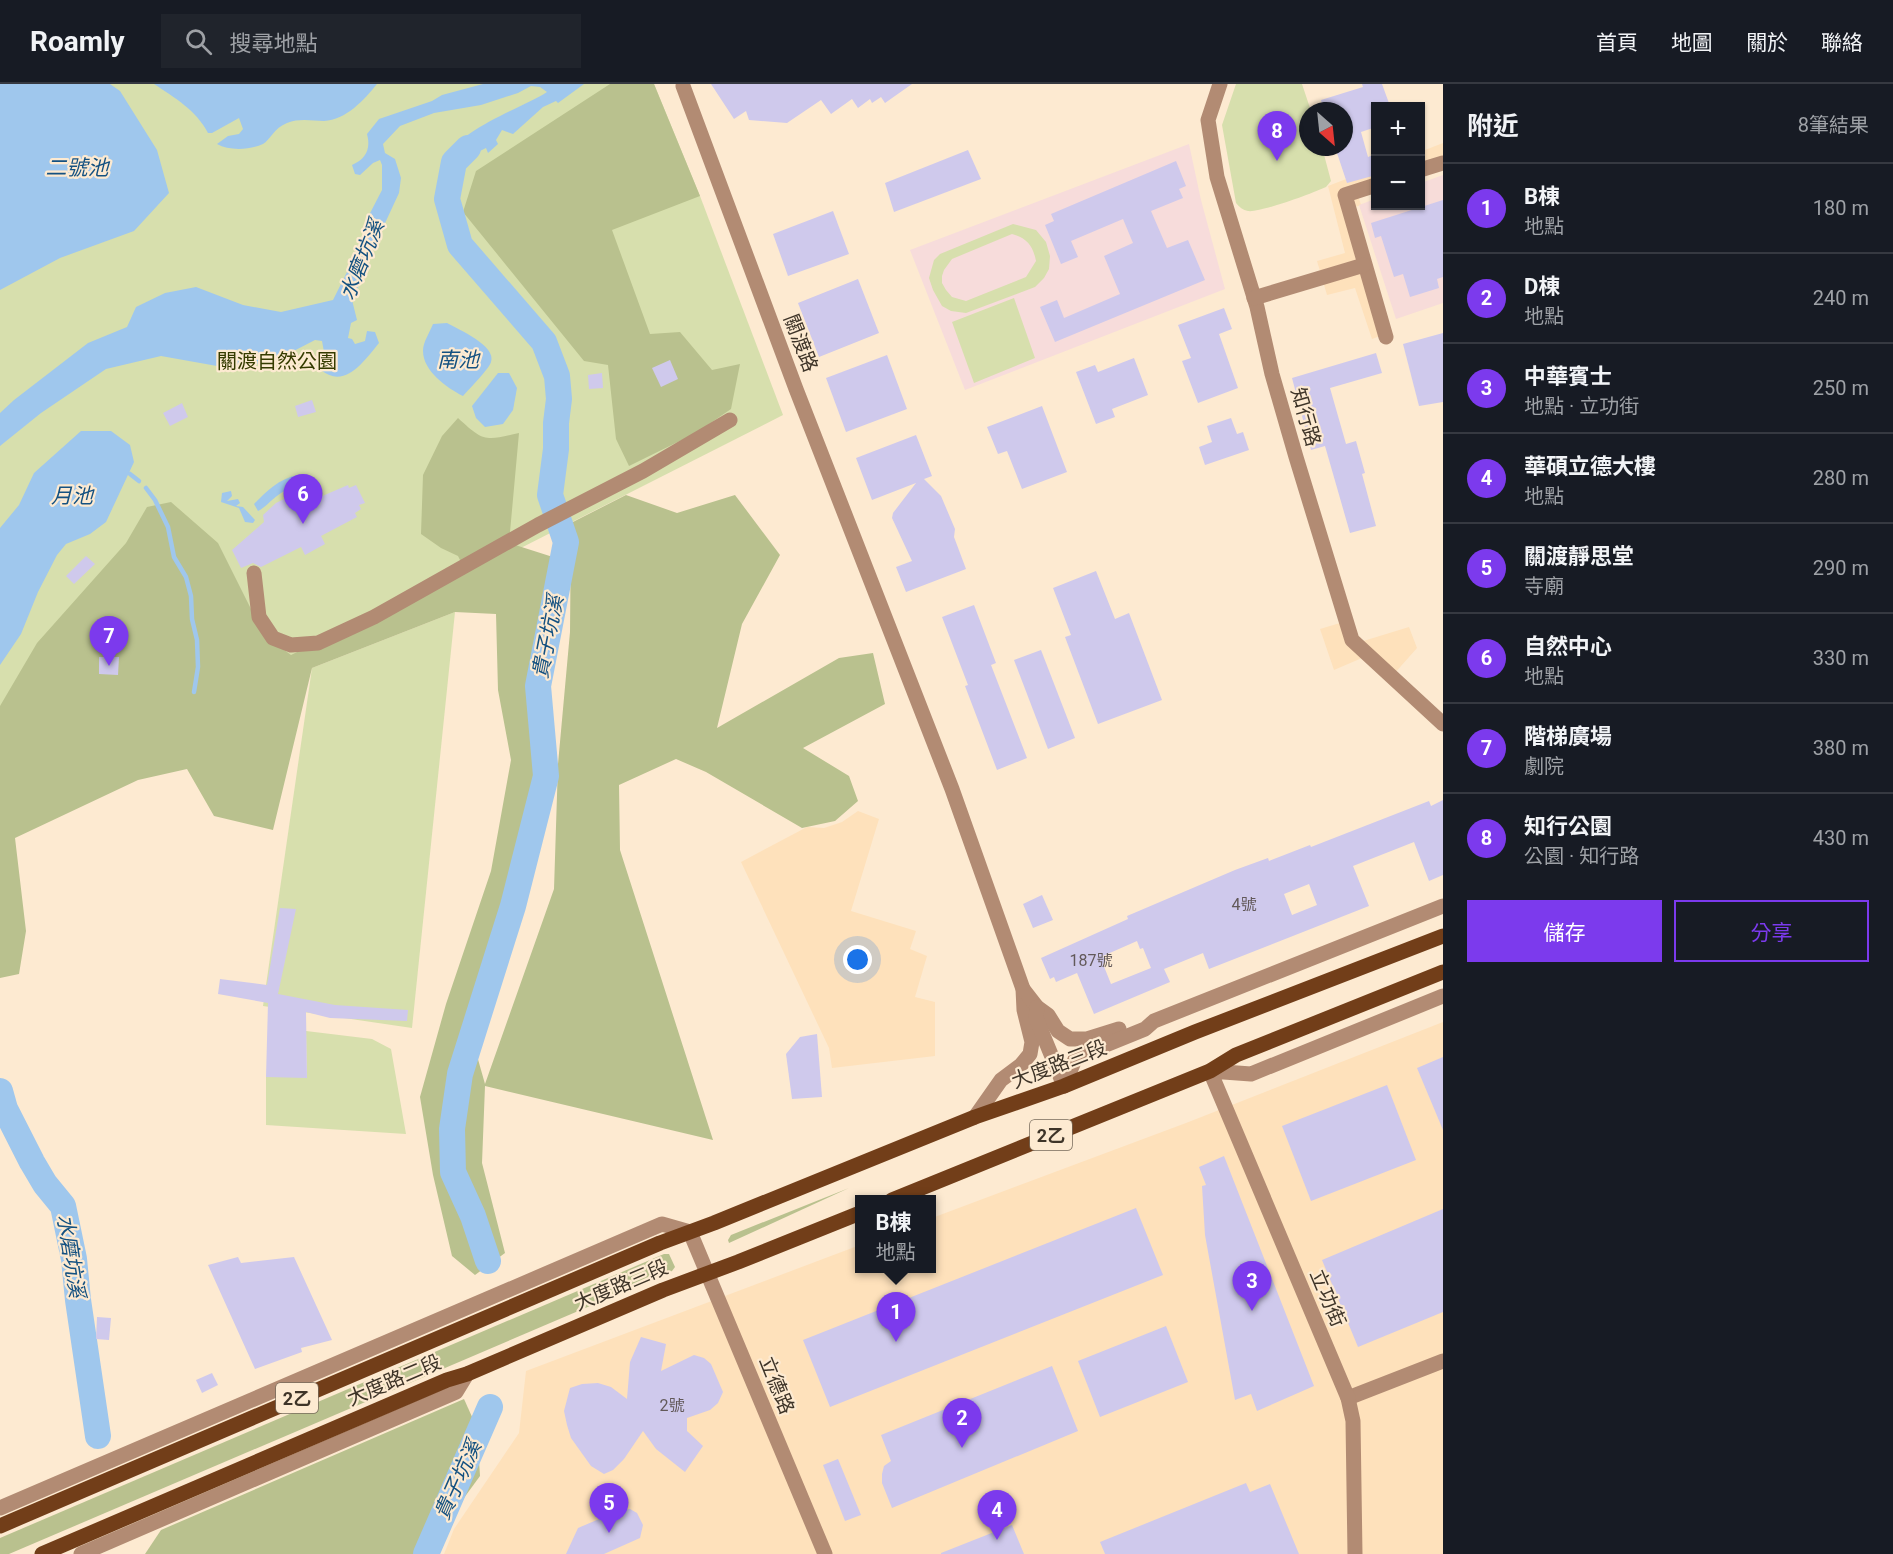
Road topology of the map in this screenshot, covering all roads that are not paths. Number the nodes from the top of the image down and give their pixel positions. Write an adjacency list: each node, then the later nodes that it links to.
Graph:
1 (1220, 84): 7 (street, 知行路)
2 (683, 86): 15 (street, 關渡路)
3 (1443, 163): 4 (street)
4 (1425, 168)
5 (1371, 187): 6 (street)
6 (1364, 265): 7 (street); 8 (street)
7 (1254, 298): 11 (street, 知行路)
8 (1386, 337)
9 (730, 420): 10 (street)
10 (254, 573)
11 (1443, 724)
12 (1443, 906): 18 (street)
13 (1443, 936): 20 (main road, 大度路三段 / 2乙)
14 (1443, 972): 19 (main road, 2乙)
15 (1023, 988): 17 (street); 21 (street)
16 (1443, 996): 19 (street)
17 (1037, 1007): 18 (street); 20 (street)
18 (1154, 1021): 20 (street)
19 (1210, 1071): 22 (main road, 2乙); 30 (street, 立功街)
20 (1064, 1086): 21 (main road, 大度路三段 / 2乙)
21 (975, 1117): 24 (main road, 大度路三段 / 2乙)
22 (904, 1195)
23 (855, 1215): 25 (main road, 大度路三段 / 2乙)
24 (690, 1232): 25 (street, 立德路); 26 (street, 大度路三段); 27 (main road, 大度路三段 / 2乙)
25 (707, 1274): 29 (main road, 大度路三段 / 2乙); 35 (street, 立德路)
26 (467, 1308): 31 (street, 大度路二段)
27 (464, 1327): 32 (main road, 大度路二段 / 2乙)
28 (1443, 1361): 30 (street)
29 (467, 1374): 33 (main road, 大度路二段 / 2乙); 34 (street, 大度路二段)
30 (1348, 1398): 36 (street, 立功街)
31 (0, 1508)
32 (0, 1526)
33 (42, 1554)
34 (81, 1554)
35 (825, 1554)
36 (1355, 1554)

